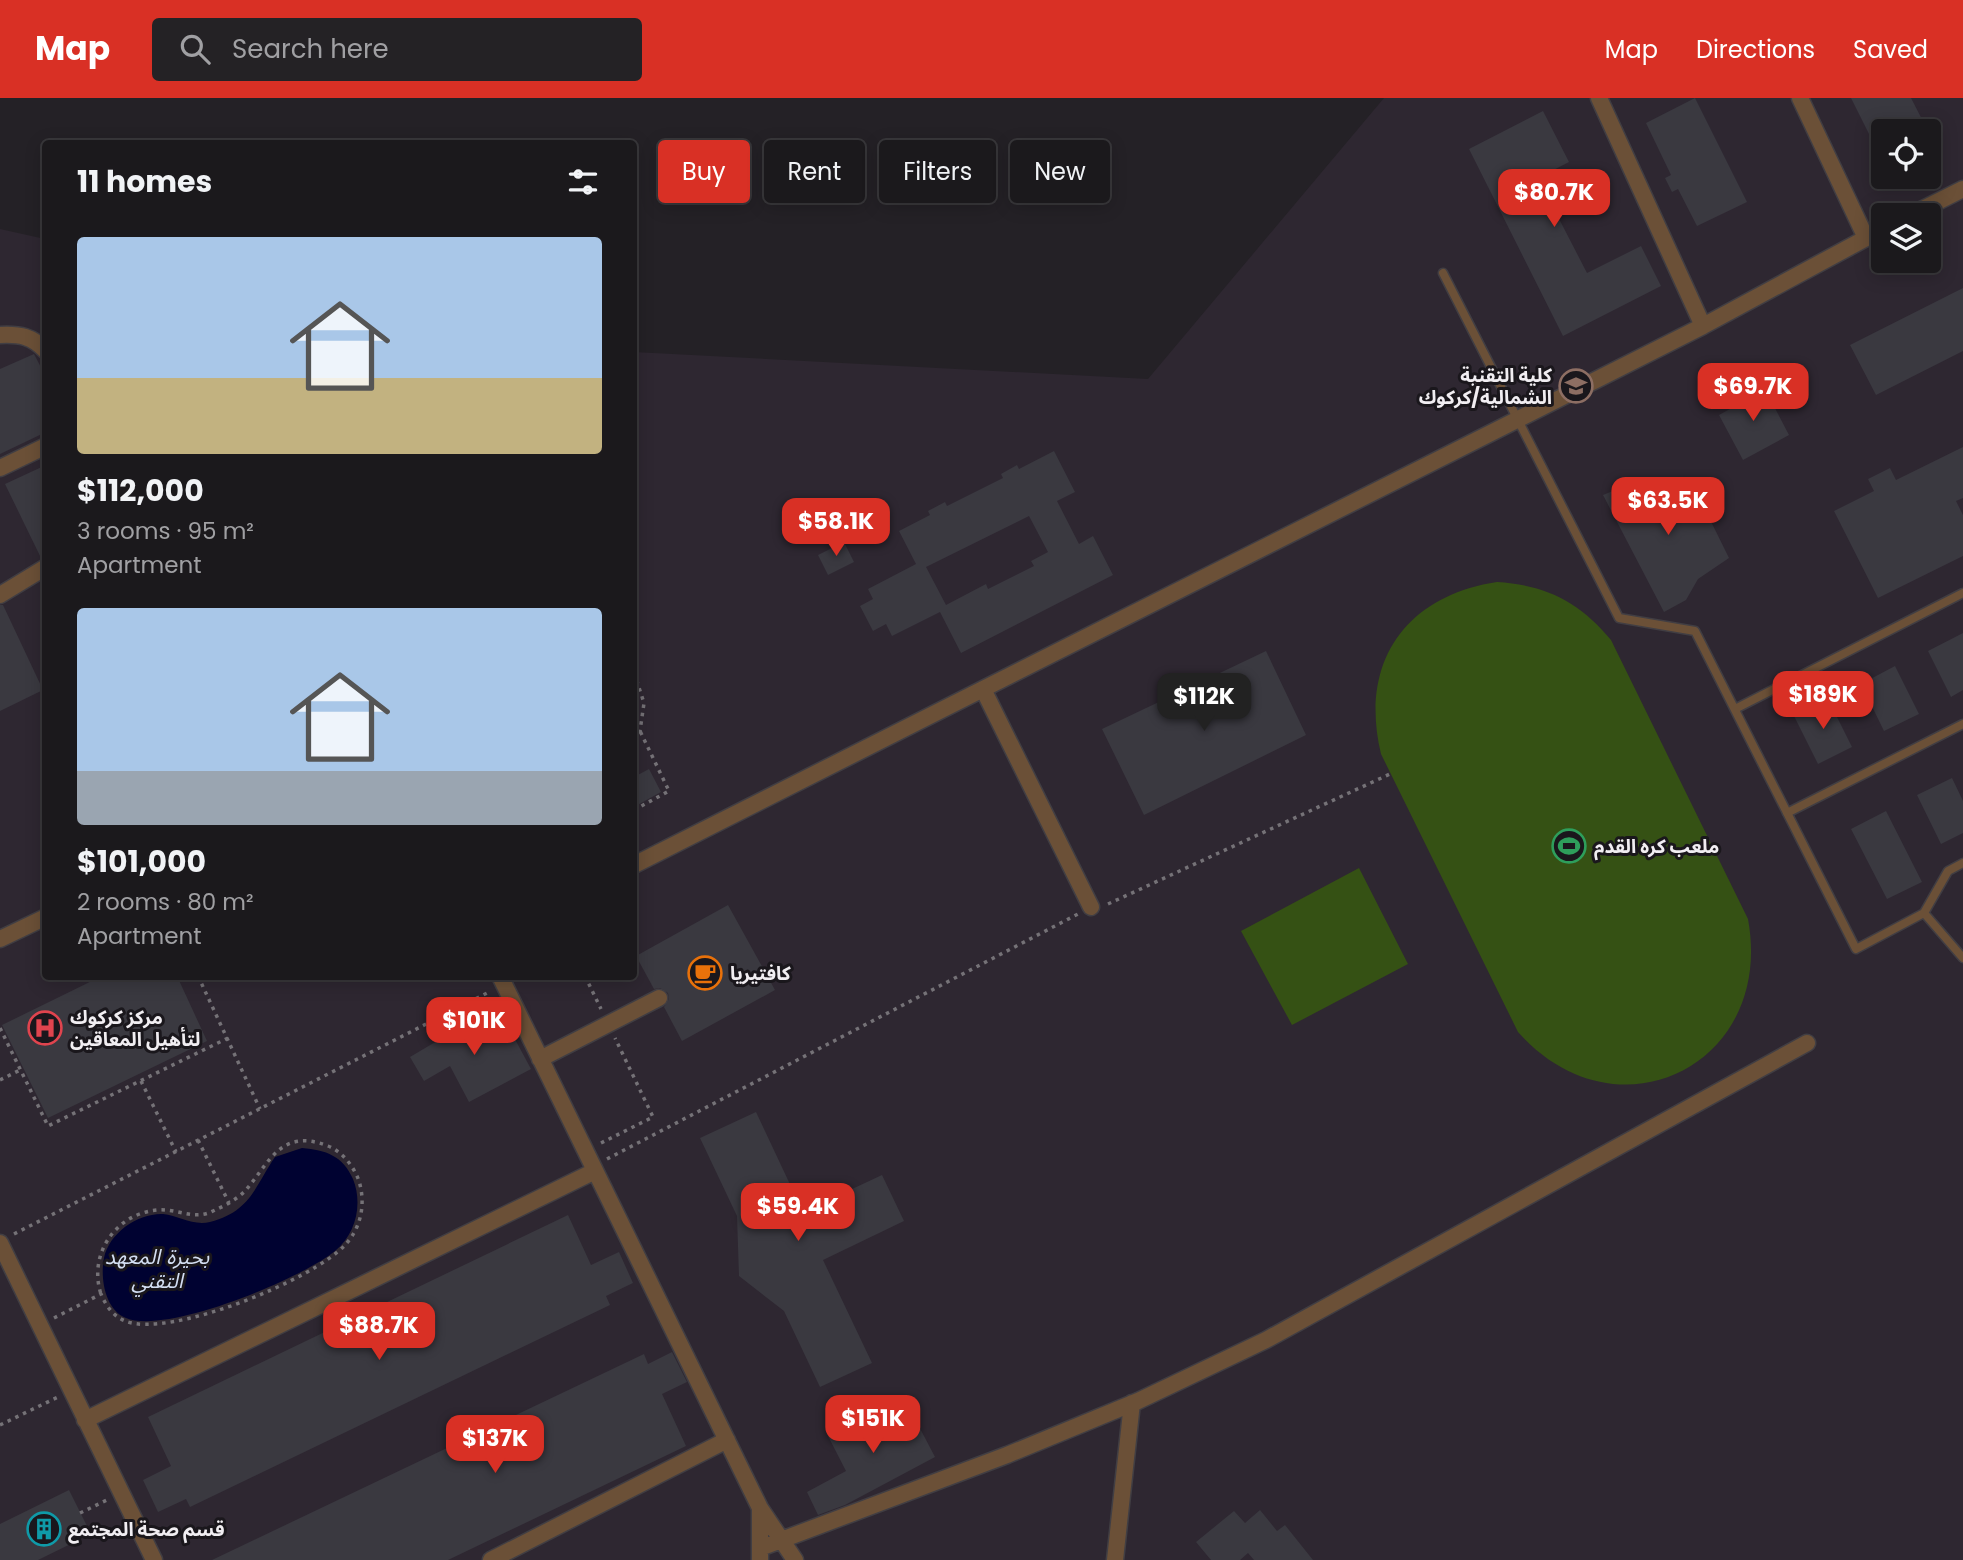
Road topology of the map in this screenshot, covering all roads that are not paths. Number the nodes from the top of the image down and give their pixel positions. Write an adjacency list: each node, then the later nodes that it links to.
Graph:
1 (1599, 98): 8 (street)
2 (1800, 98): 6 (street)
3 (1963, 189): 4 (street)
4 (1935, 203)
5 (1871, 236): 6 (street)
6 (1867, 238): 8 (street)
7 (1443, 272): 11 (lane)
8 (1703, 326): 11 (street)
9 (0, 335): 10 (street)
10 (42, 348)
11 (1518, 419): 17 (street); 18 (lane)
12 (42, 448): 13 (street)
13 (0, 468)
14 (42, 569): 16 (street)
15 (1963, 593): 18 (lane)
16 (0, 595)
17 (983, 689): 21 (street); 23 (street)
18 (1735, 709): 20 (lane)
19 (1963, 723): 20 (lane)
20 (1787, 813): 24 (lane)
21 (637, 863)
22 (1963, 863): 24 (lane)
23 (1091, 907)
24 (1924, 913): 27 (lane)
25 (42, 919): 26 (street)
26 (0, 939)
27 (1963, 958)
28 (502, 980): 31 (street)
29 (659, 998): 31 (street)
30 (1807, 1043): 34 (street)
31 (540, 1059): 32 (street)
32 (593, 1169): 35 (street); 36 (street)
33 (6, 1239): 35 (street)
34 (1132, 1403): 38 (street); 43 (street)
35 (85, 1420): 40 (street)
36 (727, 1440): 37 (street); 41 (street)
37 (760, 1508): 38 (street); 39 (street)
38 (782, 1540): 39 (street); 42 (street)
39 (760, 1554)
40 (154, 1560)
41 (491, 1560)
42 (795, 1560)
43 (1115, 1560)

